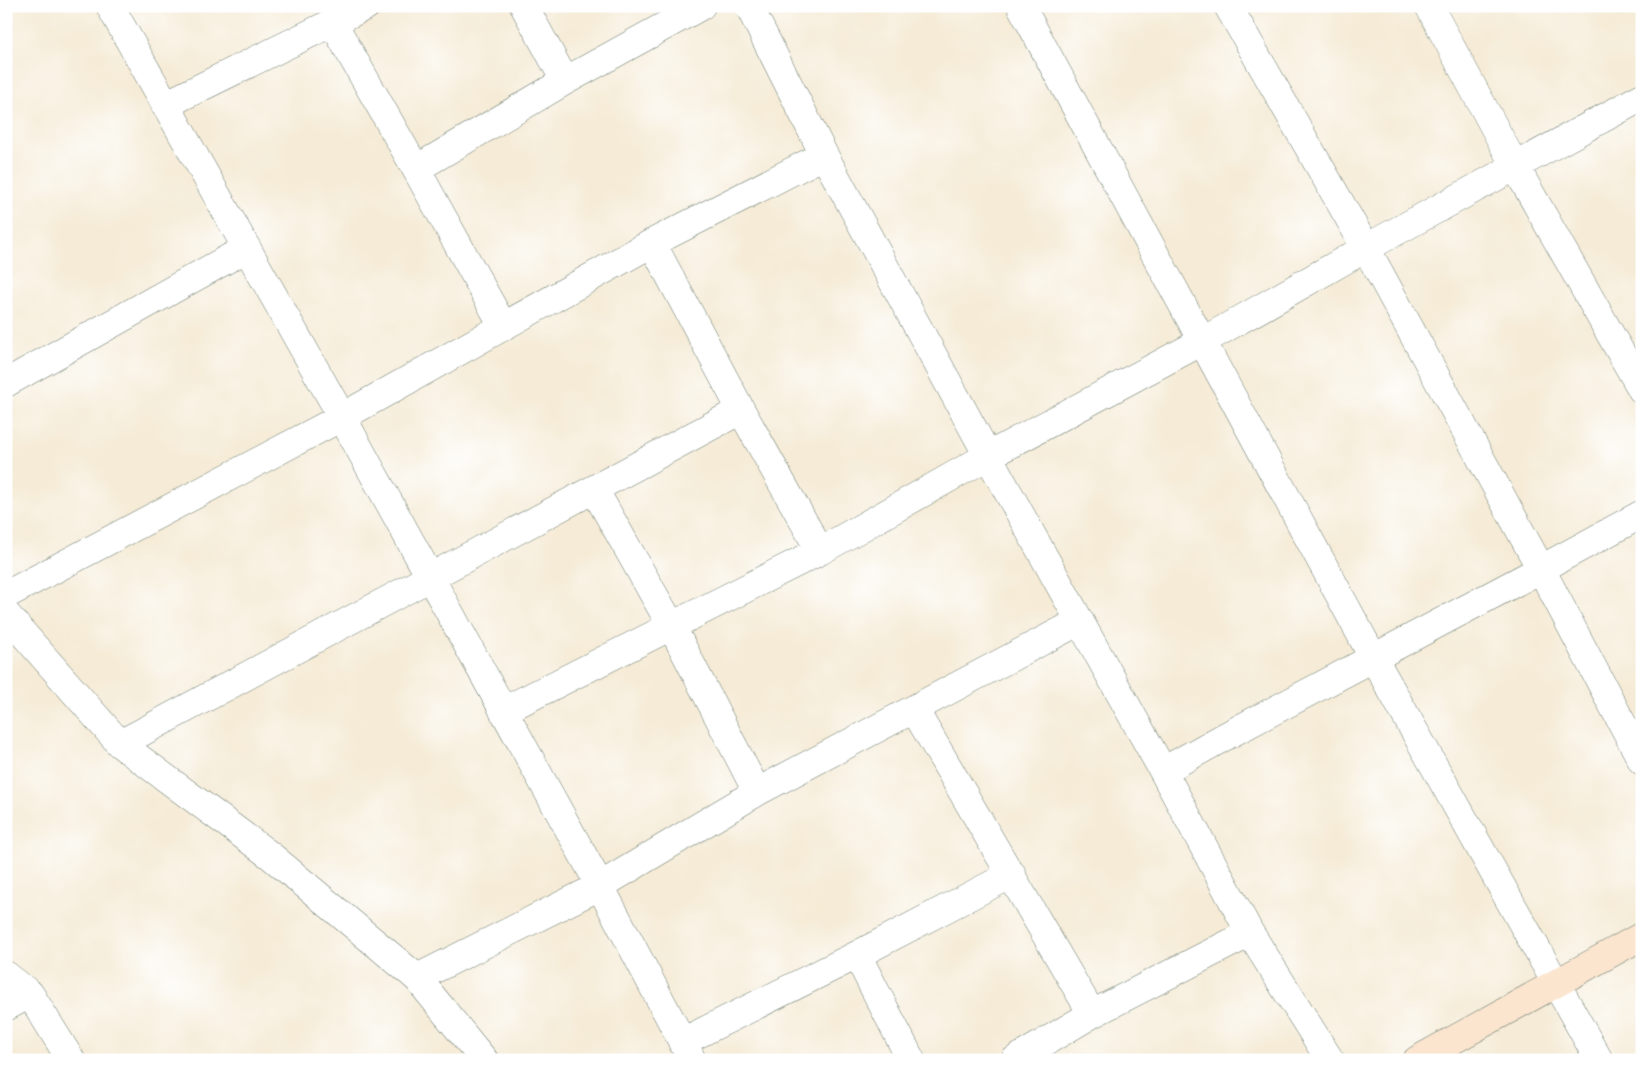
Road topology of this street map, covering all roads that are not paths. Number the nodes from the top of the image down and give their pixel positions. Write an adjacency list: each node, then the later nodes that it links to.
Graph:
1 (110, 6): 12 (street)
2 (366, 6): 9 (street)
3 (524, 6): 10 (street)
4 (701, 6): 10 (street)
5 (749, 6): 13 (street)
6 (1021, 6): 20 (street)
7 (1228, 6): 18 (street)
8 (1429, 6): 14 (street)
9 (333, 23): 12 (street); 15 (street)
10 (565, 81): 15 (street)
11 (1642, 97): 14 (street)
12 (166, 105): 17 (street)
13 (824, 155): 16 (street); 25 (street)
14 (1515, 166): 18 (street); 22 (street)
15 (416, 169): 19 (street)
16 (652, 243): 19 (street); 23 (street)
17 (247, 248): 21 (street); 24 (street)
18 (1366, 248): 20 (street); 29 (street)
19 (503, 326): 24 (street)
20 (1203, 341): 25 (street); 35 (street)
21 (6, 383)
22 (1642, 390)
23 (741, 410): 26 (street); 28 (street)
24 (342, 417): 30 (street); 31 (street)
25 (988, 456): 28 (street); 33 (street)
26 (594, 489): 30 (street); 34 (street)
27 (1642, 514): 29 (street)
28 (820, 550): 34 (street)
29 (1541, 569): 35 (street); 39 (street)
30 (430, 577): 37 (street); 38 (street)
31 (6, 596)
32 (6, 614): 38 (street)
33 (1080, 621): 36 (street); 40 (street)
34 (672, 625): 37 (street); 41 (street)
35 (1374, 659): 40 (street); 49 (street)
36 (914, 709): 41 (street); 42 (street)
37 (503, 711): 43 (street)
38 (120, 744): 48 (street)
39 (1642, 761)
40 (1163, 771): 44 (street)
41 (757, 792): 43 (street)
42 (1012, 874): 46 (street); 52 (street)
43 (600, 886): 48 (street); 53 (street)
44 (1250, 934): 52 (street); 58 (street)
45 (1642, 936): 49 (street)
46 (857, 955): 53 (street); 56 (street)
47 (6, 976): 50 (street)
48 (417, 978): 55 (street)
49 (1556, 983): 59 (street); 60 (street)
50 (30, 994): 51 (street); 54 (street)
51 (6, 1007)
52 (1092, 1014): 57 (street)
53 (687, 1051)
54 (72, 1060)
55 (484, 1060)
56 (911, 1060)
57 (1015, 1060)
58 (1330, 1060)
59 (1417, 1060)
60 (1599, 1060)

